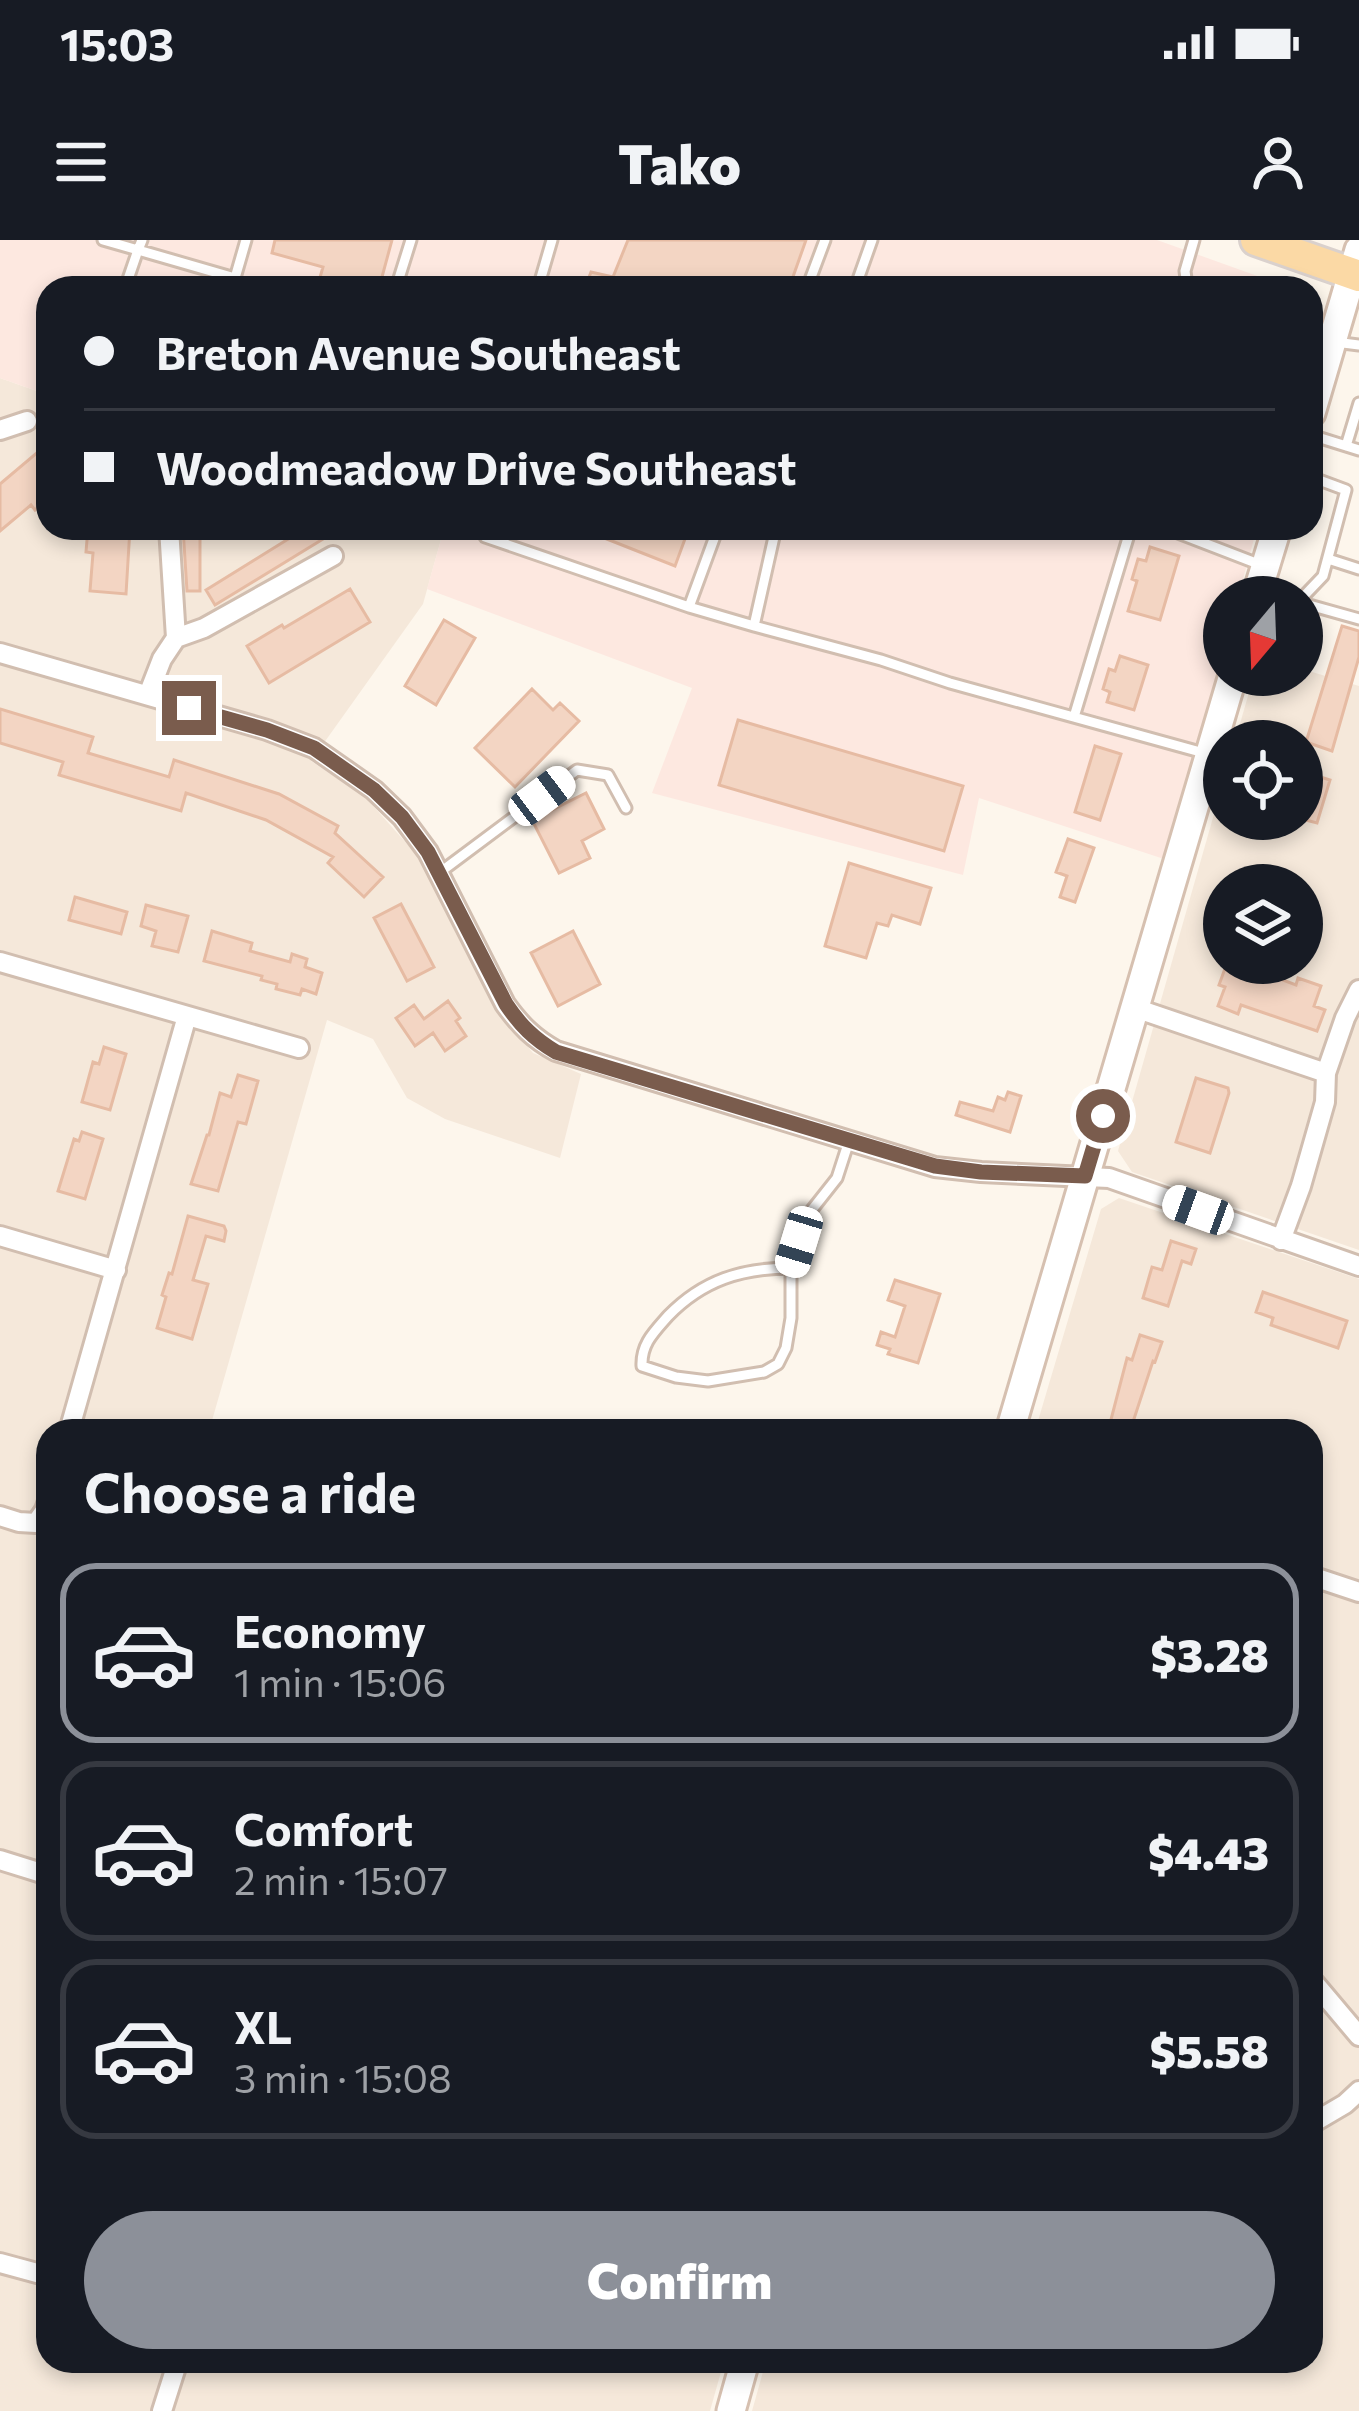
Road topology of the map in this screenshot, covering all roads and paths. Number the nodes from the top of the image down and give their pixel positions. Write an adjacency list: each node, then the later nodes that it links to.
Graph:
1 (103, 240): 9 (lane)
2 (246, 240): 13 (lane)
3 (411, 240): 14 (lane)
4 (552, 240): 15 (lane)
5 (825, 240): 16 (lane)
6 (872, 240): 17 (lane)
7 (1194, 240): 18 (lane)
8 (1256, 240): 10 (main road)
9 (140, 245): 11 (lane); 12 (lane)
10 (1357, 266): 19 (main road)
11 (129, 276)
12 (219, 276)
13 (238, 276)
14 (400, 276)
15 (542, 276)
16 (812, 276)
17 (859, 276)
18 (1186, 276)
19 (1333, 347): 20 (main road)
20 (1323, 377)
21 (1358, 408): 25 (lane)
22 (27, 421): 23 (street)
23 (0, 430)
24 (1323, 439): 25 (lane)
25 (1346, 446): 26 (lane)
26 (1359, 450)
27 (1323, 482): 28 (lane)
28 (1346, 490): 29 (lane); 38 (lane)
29 (1359, 497)
30 (170, 540): 47 (street)
31 (494, 540): 43 (lane)
32 (714, 540): 43 (lane)
33 (773, 540): 46 (lane)
34 (1127, 540): 50 (lane)
35 (1194, 540): 39 (lane)
36 (1274, 540): 39 (main road)
37 (333, 556): 47 (street)
38 (1328, 559): 40 (lane); 42 (lane)
39 (1266, 566): 41 (main road)
40 (1359, 569)
41 (1264, 576)
42 (1323, 576)
43 (689, 607): 46 (lane)
44 (1323, 608): 45 (lane)
45 (1359, 619)
46 (754, 626): 50 (lane)
47 (176, 638): 49 (street)
48 (0, 653): 49 (street)
49 (148, 695): 54 (street)
50 (1074, 717): 51 (lane)
51 (1203, 753)
52 (1203, 779): 57 (main road)
53 (626, 808): 54 (lane)
54 (439, 873): 61 (street)
55 (0, 962): 58 (street)
56 (1359, 990): 60 (street)
57 (1135, 1008): 60 (street); 62 (main road)
58 (188, 1016): 59 (street); 67 (street)
59 (299, 1048)
60 (1326, 1073): 64 (street)
61 (849, 1141): 62 (street); 66 (lane)
62 (1085, 1176): 64 (street); 69 (main road)
63 (0, 1236): 67 (street)
64 (1281, 1240): 65 (street)
65 (1359, 1267)
66 (791, 1268): 66 (lane)
67 (116, 1270): 68 (street)
68 (73, 1419)
69 (1014, 1419)
70 (0, 1516): 71 (street)
71 (36, 1522)
72 (1323, 1580): 73 (street)
73 (1359, 1592)
74 (0, 1860): 75 (street)
75 (36, 1871)
76 (1323, 1993): 77 (street)
77 (1359, 2036)
78 (1359, 2092): 79 (street)
79 (1323, 2117)
80 (0, 2263): 81 (street)
81 (36, 2273)
82 (173, 2373): 84 (street)
83 (741, 2373): 85 (main road)
84 (162, 2411)
85 (730, 2411)

